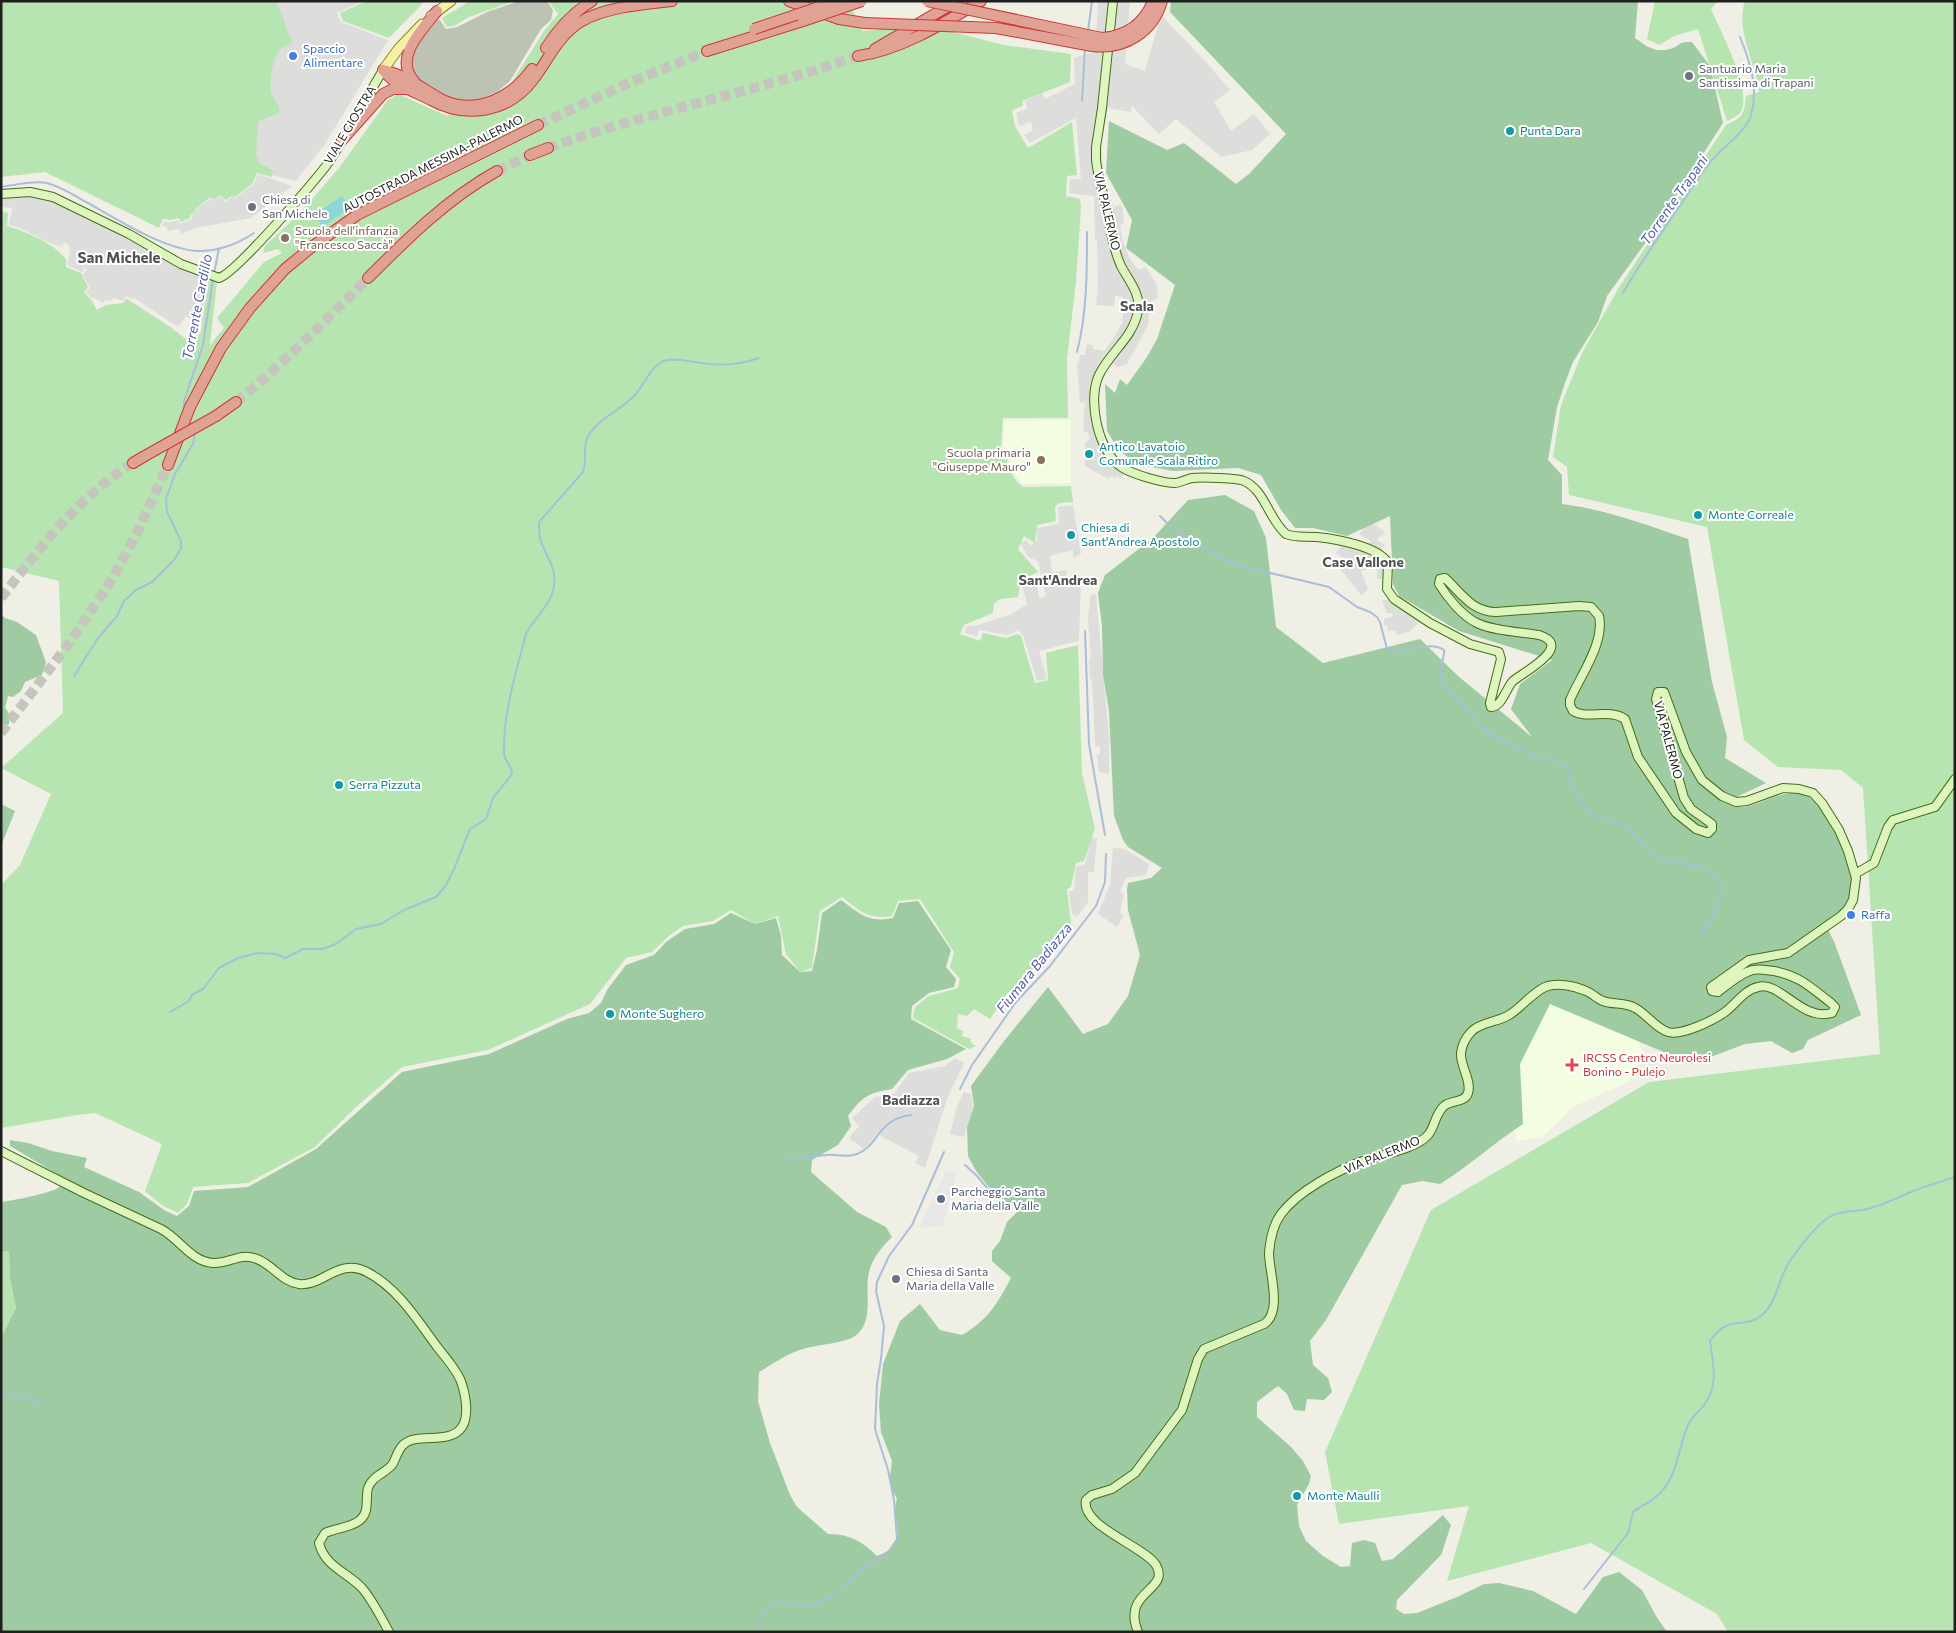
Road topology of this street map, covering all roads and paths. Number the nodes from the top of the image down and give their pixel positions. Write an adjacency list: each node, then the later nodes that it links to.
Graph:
1 (451, 1): 14 (main road, VIALE GIOSTRA)
2 (592, 1): 19 (highway)
3 (672, 1): 13 (highway)
4 (789, 1): 12 (highway, bridge)
5 (837, 1): 15 (highway, bridge)
6 (862, 1): 15 (highway, bridge)
7 (927, 1): 11 (highway, bridge)
8 (957, 1): 17 (highway, bridge)
9 (981, 1): 17 (highway, bridge)
10 (1112, 1): 33 (main road, VIA PALERMO)
11 (1152, 1)
12 (1162, 1)
13 (668, 2): 19 (highway)
14 (437, 11): 20 (main road, VIALE GIOSTRA); 21 (highway)
15 (758, 31): 16 (highway)
16 (711, 50)
17 (876, 51): 18 (highway)
18 (858, 56)
19 (542, 61): 21 (highway)
20 (383, 70): 21 (highway); 23 (main road, VIALE GIOSTRA)
21 (414, 87): 23 (highway)
22 (538, 125): 31 (highway, AUTOSTRADA MESSINA-PALERMO)
23 (342, 140): 27 (main road, VIALE GIOSTRA)
24 (548, 148): 25 (highway)
25 (530, 155)
26 (497, 171): 28 (highway)
27 (1, 194)
28 (368, 278)
29 (236, 402): 30 (highway, bridge)
30 (133, 463)
31 (168, 465)
32 (1955, 779): 33 (main road)
33 (1855, 874): 36 (main road, VIA PALERMO)
34 (1, 1151): 35 (main road)
35 (389, 1632)
36 (1138, 1632)

